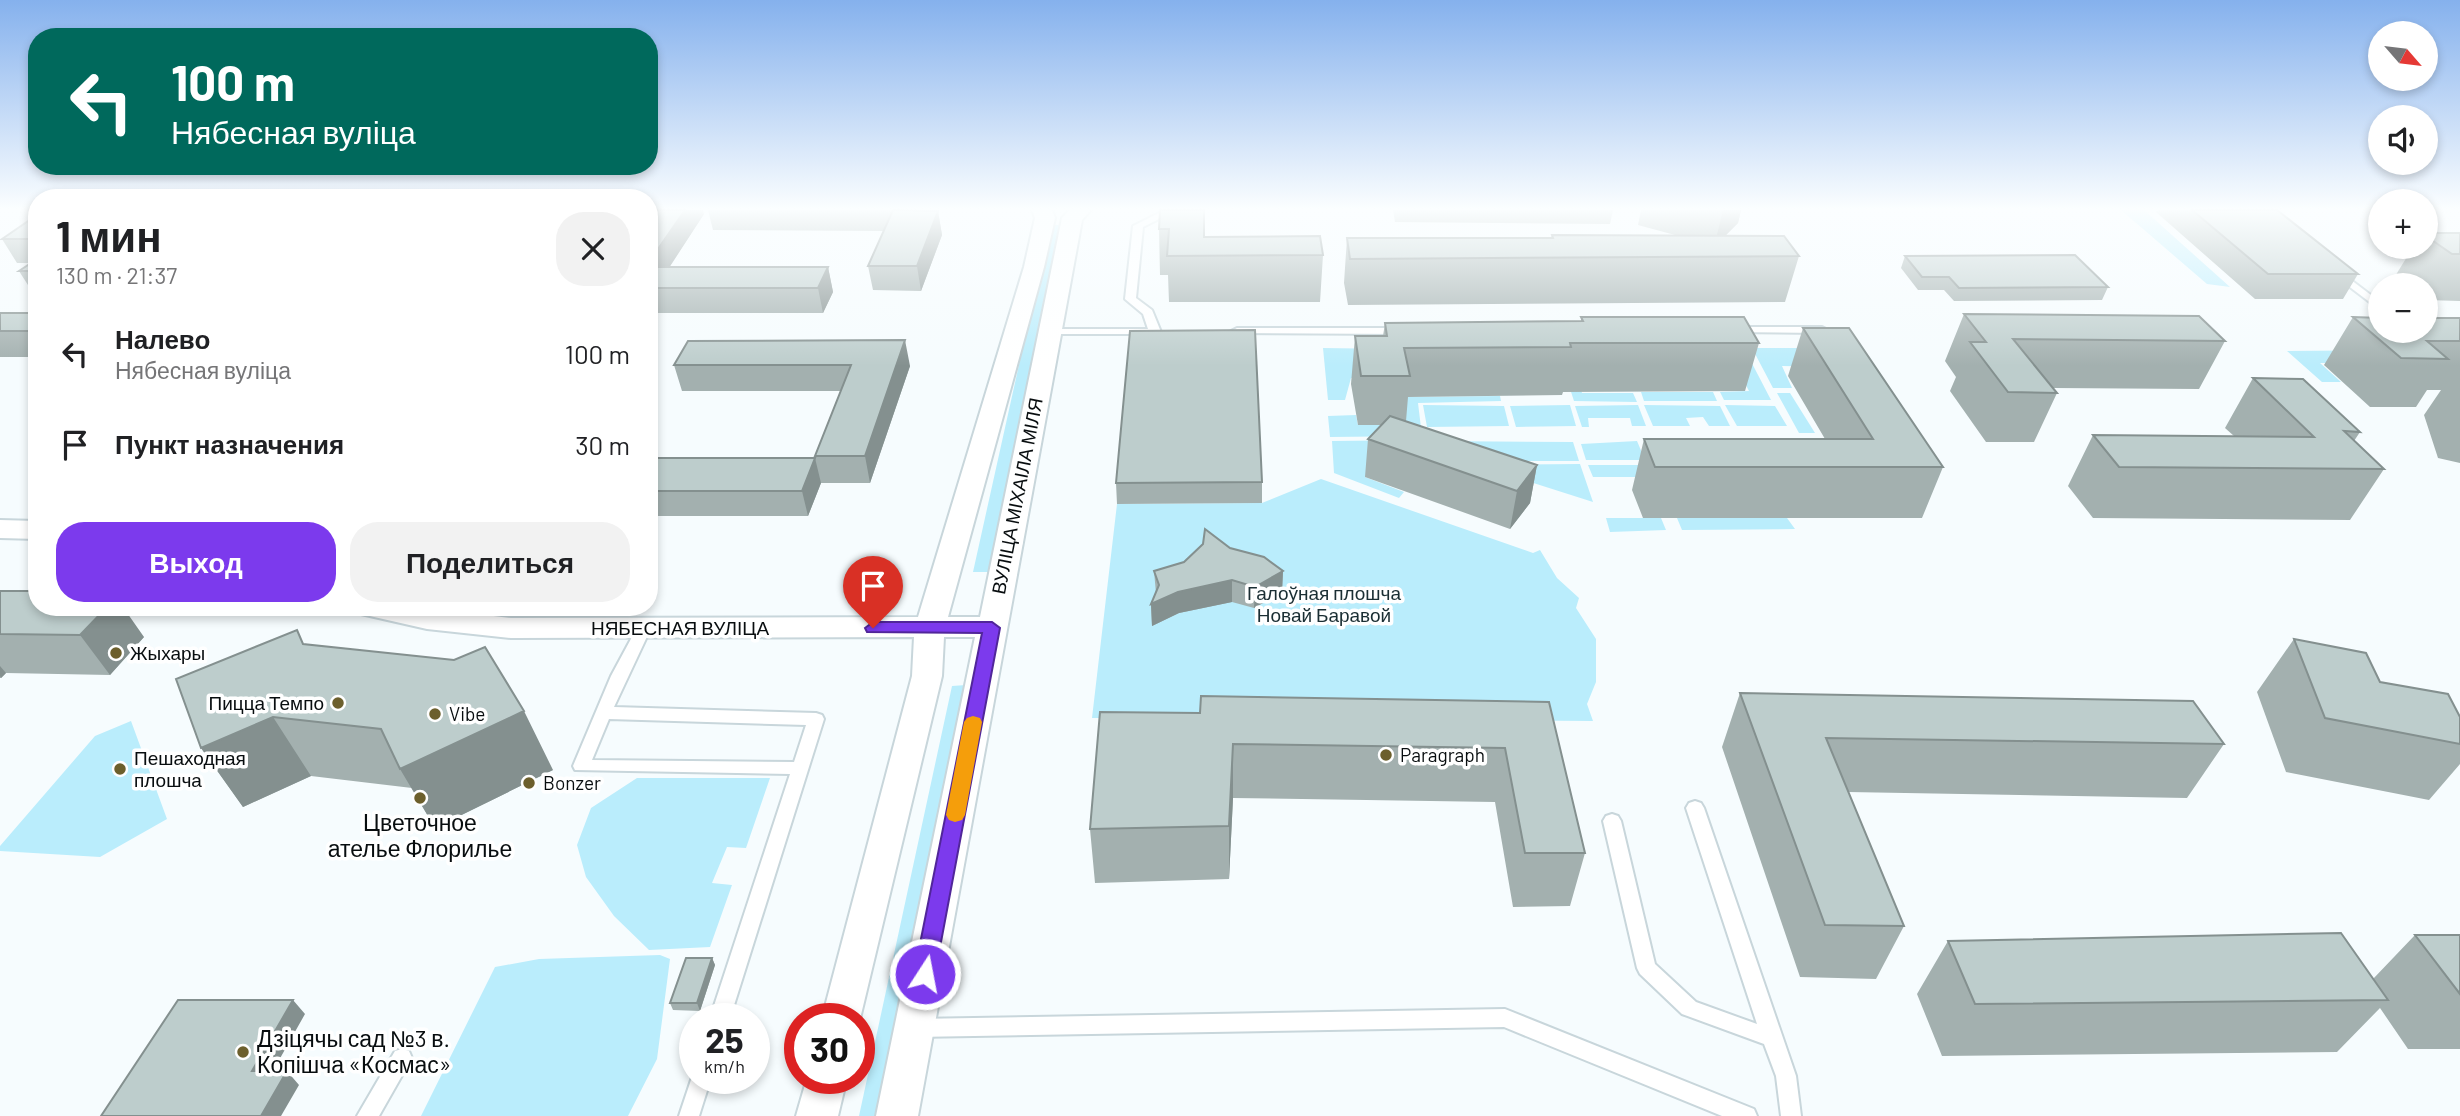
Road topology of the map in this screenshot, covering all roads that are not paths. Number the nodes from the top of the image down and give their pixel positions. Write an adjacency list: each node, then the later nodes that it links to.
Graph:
1 (1035, 262): 17 (street, ВУЛІЦА МІХАІЛА МІЛЯ)
2 (1063, 262): 10 (street, ВУЛІЦА МІХАІЛА МІЛЯ)
3 (1134, 262): 11 (lane)
4 (2326, 263): 5 (lane)
5 (2368, 297)
6 (1722, 330): 12 (lane)
7 (1171, 331): 11 (lane)
8 (1223, 331): 9 (lane)
9 (1420, 331)
10 (1050, 332): 11 (lane); 18 (street, ВУЛІЦА МІХАІЛА МІЛЯ)
11 (1155, 332)
12 (1832, 338)
13 (0, 529): 14 (street)
14 (28, 530)
15 (409, 616): 16 (street, НЯБЕСНАЯ ВУЛІЦА)
16 (644, 628): 17 (street, НЯБЕСНАЯ ВУЛІЦА); 19 (lane)
17 (930, 628): 18 (street, НЯБЕСНАЯ ВУЛІЦА); 24 (street, ВУЛІЦА МІХАІЛА МІЛЯ)
18 (992, 628): 25 (street, ВУЛІЦА МІХАІЛА МІЛЯ)
19 (603, 713): 20 (lane); 20 (lane)
20 (800, 768): 23 (lane)
21 (1695, 808): 26 (lane)
22 (1612, 821): 26 (lane)
23 (725, 1003)
24 (846, 1003)
25 (914, 1028): 33 (street, ВУЛІЦА МІХАІЛА МІЛЯ); 34 (lane)
26 (1772, 1038): 35 (lane)
27 (402, 1058): 30 (lane)
28 (696, 1094): 31 (lane)
29 (823, 1094): 32 (street)
30 (367, 1116)
31 (689, 1116)
32 (817, 1116)
33 (897, 1116)
34 (1747, 1116)
35 (1791, 1116)

